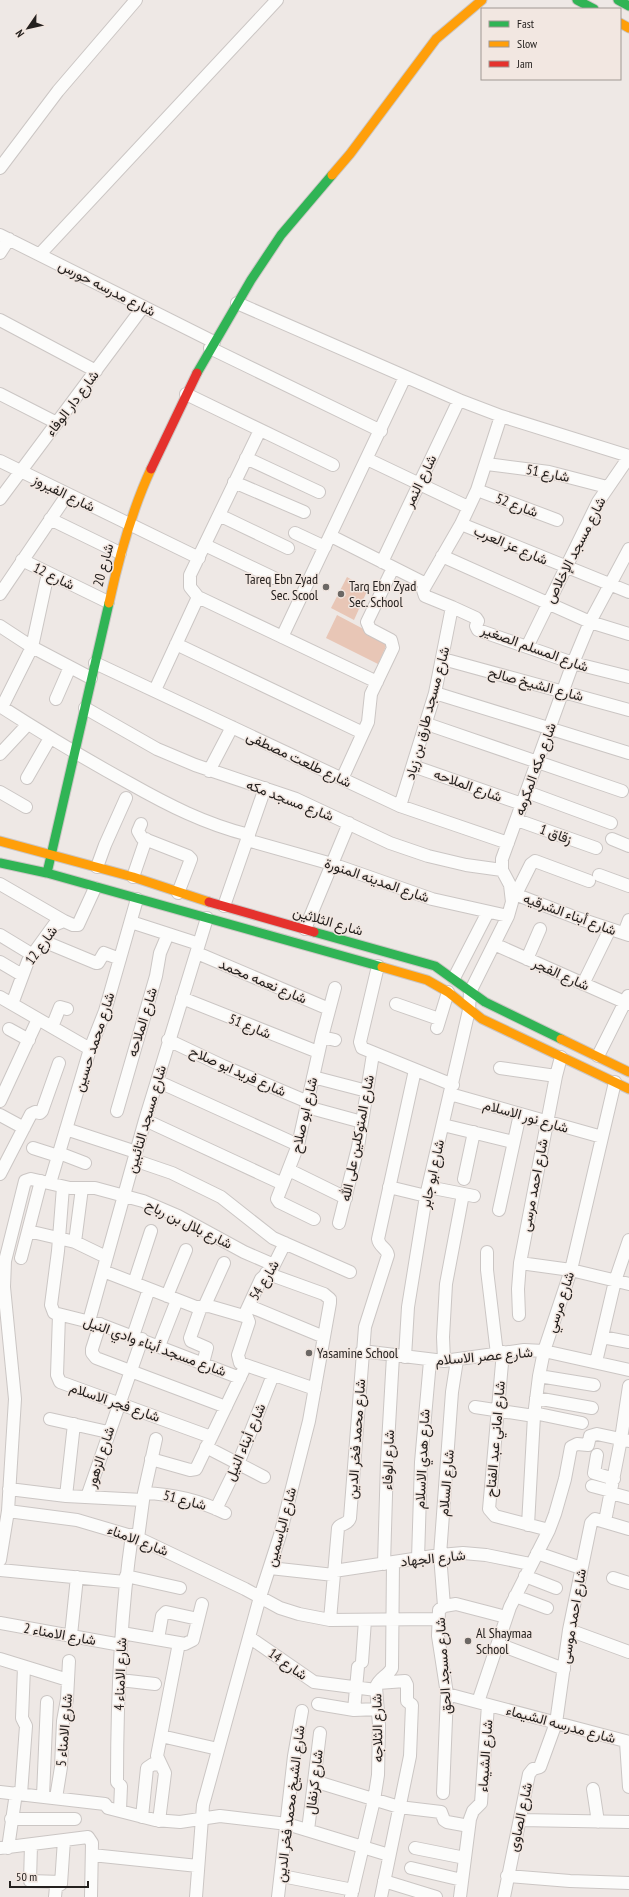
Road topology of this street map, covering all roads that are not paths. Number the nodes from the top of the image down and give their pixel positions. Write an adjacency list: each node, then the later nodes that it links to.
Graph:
1 (136, 0): 8 (street)
2 (277, 0): 11 (street)
3 (482, 0): 12 (street, شارع 20)
4 (577, 0): 7 (street)
5 (618, 0): 6 (street)
6 (629, 6)
7 (592, 8)
8 (0, 168)
9 (4, 237): 10 (street); 11 (street, شارع مدرسه حورس)
10 (0, 254)
11 (40, 254): 13 (street, شارع مدرسه حورس)
12 (237, 304): 15 (street, شارع 20); 17 (street)
13 (143, 307): 15 (street, شارع مدرسه حورس); 16 (street, شارع دار الوفاء)
14 (0, 320): 16 (street)
15 (212, 345): 19 (street, شارع 20); 24 (street, شارع مدرسه حورس)
16 (96, 371): 22 (street, شارع دار الوفاء)
17 (405, 377): 20 (street); 24 (street)
18 (0, 394): 22 (street)
19 (186, 394): 23 (street); 44 (street, شارع 20)
20 (459, 400): 21 (street); 33 (street, شارع النمر)
21 (501, 416): 25 (street); 29 (street)
22 (57, 423): 31 (street, شارع دار الوفاء)
23 (260, 430): 26 (street); 30 (street)
24 (381, 431): 27 (street)
25 (629, 456): 34 (street, شارع مسجد الإخلاص)
26 (246, 458): 32 (street); 36 (street)
27 (367, 459): 33 (street); 47 (street)
28 (0, 461): 31 (street, شارع الفيروز)
29 (487, 464): 34 (street, شارع 51); 35 (street)
30 (333, 465)
31 (20, 472): 37 (street, شارع الفيروز); 38 (street, شارع دار الوفاء)
32 (234, 482): 40 (street); 41 (street)
33 (419, 484): 39 (street); 56 (street, شارع النمر)
34 (607, 487): 58 (street, شارع مسجد الإخلاص)
35 (477, 490): 39 (street); 43 (street, شارع 52)
36 (319, 492)
37 (67, 495): 42 (street); 44 (street, شارع الفيروز)
38 (0, 499)
39 (468, 507): 45 (street)
40 (304, 512)
41 (219, 515): 48 (street); 50 (street)
42 (50, 518): 52 (street); 55 (street)
43 (558, 520)
44 (129, 524): 52 (street, شارع 20); 54 (street, شارع الفيروز)
45 (460, 524): 53 (street); 58 (street, شارع عز العرب)
46 (295, 533): 49 (street)
47 (330, 536): 49 (street); 56 (street)
48 (204, 545): 54 (street); 60 (street)
49 (325, 547): 72 (street)
50 (288, 548)
51 (629, 549): 62 (street, شارع مكه المكرمه)
52 (120, 554): 66 (street, شارع 20)
53 (442, 556): 61 (street); 67 (street)
54 (199, 558): 65 (street)
55 (22, 560): 59 (street, شارع 12); 64 (street)
56 (382, 562): 57 (street)
57 (393, 568): 61 (street); 82 (street)
58 (565, 568): 62 (street, شارع عز العرب); 67 (street, شارع مسجد الإخلاص)
59 (48, 573): 66 (street, شارع 12); 74 (street)
60 (274, 578)
61 (426, 584): 68 (street)
62 (609, 585): 63 (street, شارع عز العرب); 69 (street, شارع مكه المكرمه)
63 (629, 592)
64 (0, 594)
65 (198, 597): 72 (street); 73 (street)
66 (108, 602): 77 (street, شارع 20)
67 (548, 603): 69 (street); 75 (street, شارع مسجد الإخلاص)
68 (452, 607): 75 (street, شارع المسلم الصغير); 76 (street, شارع مسجد طارق بن زياد)
69 (590, 622): 71 (street); 78 (street, شارع مكه المكرمه)
70 (0, 626): 74 (street)
71 (629, 634)
72 (282, 638): 82 (street)
73 (176, 644): 83 (street); 94 (street)
74 (32, 647): 79 (street); 87 (street)
75 (527, 647): 78 (street, شارع المسلم الصغير)
76 (443, 659): 84 (street, شارع الشيخ صالح); 85 (street, شارع مسجد طارق بن زياد)
77 (94, 663): 81 (street, شارع 20); 83 (street, شارع طلعت مصطفى)
78 (573, 663): 80 (street, شارع المسلم الصغير); 84 (street, شارع مكه المكرمه)
79 (70, 667): 81 (street); 86 (street)
80 (629, 677)
81 (91, 678): 88 (street, شارع 20)
82 (377, 682): 94 (street)
83 (155, 690): 92 (street, شارع طلعت مصطفى)
84 (563, 691): 89 (street, شارع الشيخ صالح); 93 (street, شارع مكه المكرمه)
85 (435, 693): 91 (street, شارع مسجد طارق بن زياد); 93 (street)
86 (56, 699)
87 (1, 706): 90 (street, شارع المدينه المنورة)
88 (84, 708): 96 (street, شارع 20); 101 (street, شارع مسجد مكه)
89 (629, 710)
90 (28, 724): 95 (street, شارع المدينه المنورة); 98 (street)
91 (427, 724): 99 (street); 100 (street, شارع مسجد طارق بن زياد)
92 (232, 727): 101 (street); 103 (street, شارع طلعت مصطفى)
93 (549, 728): 97 (street); 99 (street, شارع مكه المكرمه)
94 (363, 733): 103 (street)
95 (50, 738): 96 (street, شارع المدينه المنورة); 102 (street)
96 (75, 753): 116 (street, شارع المدينه المنورة); 123 (street, شارع 20)
97 (629, 753)
98 (0, 754)
99 (537, 762): 105 (street); 107 (street, شارع مكه المكرمه)
100 (413, 766): 109 (street, شارع الملاحه); 110 (street, شارع مسجد طارق بن زياد)
101 (209, 771): 104 (street, شارع مسجد مكه)
102 (27, 778)
103 (342, 779): 110 (street, شارع طلعت مصطفى)
104 (265, 788): 113 (street, شارع مسجد مكه); 116 (street)
105 (622, 791)
106 (0, 792): 111 (street)
107 (527, 792): 109 (street, شارع مكه المكرمه); 114 (street)
108 (126, 798): 126 (street)
109 (522, 804): 112 (street, شارع مكه المكرمه)
110 (400, 806): 120 (street, شارع طلعت مصطفى)
111 (26, 807)
112 (516, 820): 120 (street, شارع مكه المكرمه); 122 (street, زقاق 1)
113 (349, 823): 125 (street); 127 (street, شارع مسجد مكه)
114 (611, 823)
115 (141, 824): 117 (street)
116 (248, 838): 125 (street, شارع المدينه المنورة); 136 (street)
117 (146, 840): 129 (street); 133 (street)
118 (612, 840): 121 (street)
119 (0, 841): 123 (street, شارع الثلاثين)
120 (508, 843): 127 (street, شارع مكه المكرمه)
121 (629, 846)
122 (596, 848)
123 (52, 854): 126 (street, شارع الثلاثين); 128 (street, شارع 20)
124 (0, 864): 128 (street)
125 (332, 864): 137 (street, شارع المدينه المنورة); 144 (street)
126 (98, 867): 129 (street, شارع الثلاثين)
127 (502, 870): 134 (street)
128 (47, 873): 132 (street)
129 (133, 877): 133 (street, شارع الثلاثين)
130 (0, 884): 141 (street)
131 (629, 886): 134 (street)
132 (95, 888): 135 (street); 141 (street, شارع 12)
133 (178, 893): 136 (street, شارع الثلاثين)
134 (514, 894): 138 (street); 146 (street, شارع أبناء الشرقيه)
135 (137, 899): 139 (street); 142 (street, شارع محمد حسين)
136 (224, 906): 143 (street); 144 (street, شارع الثلاثين)
137 (488, 912): 138 (street, شارع المدينه المنورة); 159 (street)
138 (508, 916): 151 (street)
139 (207, 918): 143 (street); 152 (street, شارع مسجد التائبين)
140 (629, 920): 148 (street)
141 (64, 921): 150 (street, شارع 12)
142 (131, 922): 147 (street, شارع نعمه محمد); 154 (street, شارع محمد حسين)
143 (219, 922): 157 (street)
144 (305, 929): 159 (street, شارع الثلاثين)
145 (540, 929): 155 (street)
146 (610, 929): 148 (street, شارع أبناء الشرقيه); 160 (street)
147 (168, 934): 152 (street, شارع نعمه محمد); 198 (street, شارع الملاحه)
148 (627, 934)
149 (0, 935): 153 (street)
150 (43, 941): 153 (street, شارع 12); 154 (street)
151 (494, 944): 155 (street, شارع الفجر); 163 (street)
152 (198, 949): 165 (street, شارع مسجد التائبين); 170 (street, شارع نعمه محمد)
153 (33, 955): 158 (street, شارع 12)
154 (120, 958): 179 (street, شارع محمد حسين)
155 (527, 959): 160 (street, شارع الفجر)
156 (0, 962): 158 (street)
157 (378, 966): 162 (street); 181 (street)
158 (22, 975): 167 (street, شارع 12)
159 (454, 978): 163 (street, شارع الثلاثين)
160 (583, 984): 166 (street, شارع الفجر)
161 (335, 988): 170 (street, شارع ابو صلاح)
162 (448, 992): 168 (street); 171 (street)
163 (470, 992): 171 (street, شارع ابو جابر); 182 (street, شارع الثلاثين)
164 (0, 997): 167 (street)
165 (182, 998): 177 (street, شارع مسجد التائبين); 180 (street, شارع 51)
166 (628, 1001): 182 (street)
167 (12, 1004): 172 (street)
168 (396, 1004)
169 (67, 1009): 173 (street)
170 (329, 1009): 175 (street, شارع ابو صلاح)
171 (469, 1010): 183 (street); 194 (street, شارع ابو جابر)
172 (38, 1019): 173 (street); 176 (street)
173 (52, 1027): 179 (street)
174 (9, 1028): 176 (street)
175 (322, 1037): 178 (street); 180 (street, شارع ابو صلاح)
176 (29, 1040): 191 (street)
177 (168, 1040): 190 (street, شارع مسجد التائبين); 197 (street, شارع فريد ابو صلاح)
178 (335, 1040)
179 (90, 1049): 206 (street, شارع محمد حسين)
180 (318, 1052): 189 (street, شارع ابو صلاح)
181 (373, 1054): 186 (street, شارع نور الاسلام); 195 (street, شارع المتوكلين على الله)
182 (598, 1056): 187 (street, شارع الثلاثين)
183 (561, 1057): 188 (street, شارع احمد مرسى); 192 (street)
184 (59, 1063): 205 (street)
185 (500, 1068): 188 (street)
186 (415, 1070): 194 (street, شارع نور الاسلام); 221 (street, شارع محمد فخر الدين)
187 (629, 1072)
188 (556, 1076): 203 (street, شارع احمد مرسى)
189 (313, 1077): 195 (street); 197 (street, شارع ابو صلاح)
190 (157, 1081): 201 (street, شارع مسجد التائبين); 210 (street)
191 (5, 1082): 196 (street)
192 (615, 1082): 193 (street); 208 (street, شارع مرسي)
193 (629, 1089)
194 (451, 1090): 199 (street, شارع نور الاسلام); 204 (street, شارع ابو جابر)
195 (367, 1091): 202 (street, شارع المتوكلين على الله)
196 (0, 1101)
197 (307, 1105): 202 (street, شارع فريد ابو صلاح); 210 (street, شارع ابو صلاح)
198 (117, 1111)
199 (520, 1114): 203 (street, شارع نور الاسلام); 209 (street)
200 (0, 1115): 205 (street)
201 (144, 1120): 213 (street, شارع مسجد التائبين); 219 (street)
202 (362, 1122): 225 (street, شارع المتوكلين على الله)
203 (546, 1122): 208 (street, شارع نور الاسلام); 242 (street, شارع احمد مرسى)
204 (443, 1125): 207 (street); 223 (street, شارع ابو جابر)
205 (24, 1128): 216 (street)
206 (66, 1129): 212 (street, شارع محمد حسين); 213 (street)
207 (474, 1132): 209 (street); 217 (street)
208 (602, 1137): 245 (street, شارع مرسي)
209 (514, 1142): 226 (street)
210 (298, 1145): 215 (street, شارع ابو صلاح)
211 (34, 1148): 212 (street)
212 (58, 1155): 214 (street); 218 (street, شارع محمد حسين)
213 (135, 1156): 224 (street, شارع مسجد التائبين); 235 (street)
214 (85, 1163)
215 (290, 1170): 219 (street, شارع ابو صلاح); 225 (street)
216 (0, 1174)
217 (464, 1179)
218 (41, 1181): 220 (street, شارع بلال بن رباح); 229 (street); 231 (street)
219 (283, 1184): 227 (street, شارع ابو صلاح)
220 (63, 1187): 222 (street, شارع بلال بن رباح); 232 (street)
221 (389, 1187): 223 (street); 264 (street, شارع محمد فخر الدين)
222 (82, 1188): 224 (street, شارع بلال بن رباح); 234 (street)
223 (427, 1192): 267 (street, شارع ابو جابر); 270 (street)
224 (124, 1195): 239 (street, شارع مسجد التائبين); 243 (street, شارع بلال بن رباح)
225 (346, 1198): 228 (street, شارع المتوكلين على الله)
226 (499, 1210)
227 (314, 1220)
228 (339, 1223)
229 (28, 1231): 232 (street); 240 (street)
230 (151, 1231): 249 (street)
231 (5, 1233): 236 (street)
232 (60, 1238): 234 (street); 256 (street)
233 (629, 1240): 248 (street)
234 (75, 1242): 239 (street)
235 (285, 1243): 243 (street, شارع 54); 247 (street)
236 (3, 1249): 244 (street)
237 (186, 1250): 252 (street)
238 (486, 1252): 266 (street, شارع اماني عبد الفتاح)
239 (106, 1257): 246 (street, شارع مسجد التائبين)
240 (21, 1258)
241 (224, 1263): 254 (street)
242 (520, 1263): 245 (street); 257 (street, شارع احمد مرسى)
243 (270, 1269): 255 (street, شارع 54); 260 (street, شارع الياسمين)
244 (2, 1270): 253 (street)
245 (571, 1270): 248 (street); 265 (street, شارع مرسي)
246 (103, 1271): 249 (street); 258 (street, شارع مسجد التائبين)
247 (350, 1272)
248 (615, 1281): 250 (street); 261 (street)
249 (134, 1283): 251 (street)
250 (629, 1284)
251 (149, 1289): 252 (street); 259 (street, شارع الزهور)
252 (172, 1298): 254 (street); 263 (street)
253 (3, 1303): 299 (street)
254 (203, 1306): 255 (street); 272 (street)
255 (246, 1311): 260 (street); 273 (street)
256 (59, 1315): 258 (street, شارع مسجد أبناء وادي النيل); 283 (street, شارع فجر الاسلام)
257 (519, 1315)
258 (95, 1322): 259 (street, شارع مسجد أبناء وادي النيل); 275 (street)
259 (138, 1337): 263 (street, شارع مسجد أبناء وادي النيل); 275 (street, شارع الزهور)
260 (324, 1337): 281 (street, شارع الياسمين)
261 (602, 1337): 262 (street); 271 (street)
262 (629, 1342)
263 (159, 1346): 272 (street, شارع مسجد أبناء وادي النيل)
264 (362, 1351): 267 (street, شارع عصر الاسلام); 326 (street, شارع محمد فخر الدين)
265 (544, 1351): 266 (street, شارع عصر الاسلام); 271 (street, شارع عصر الاسلام); 277 (street, شارع مرسي)
266 (500, 1353): 269 (street, شارع عصر الاسلام); 287 (street, شارع اماني عبد الفتاح)
267 (399, 1357): 268 (street, شارع عصر الاسلام); 321 (street, شارع الوفاء)
268 (430, 1360): 270 (street, شارع عصر الاسلام); 319 (street, شارع هدي الاسلام)
269 (457, 1360): 270 (street, شارع عصر الاسلام); 318 (street, شارع السلام)
270 (444, 1361)
271 (596, 1362): 274 (street, شارع عصر الاسلام)
272 (203, 1363): 278 (street, شارع مسجد أبناء وادي النيل)
273 (246, 1366): 276 (street); 278 (street)
274 (629, 1370)
275 (131, 1371): 283 (street, شارع الزهور); 284 (street)
276 (273, 1375): 281 (street); 298 (street, شارع أبناء النيل)
277 (539, 1376): 279 (street); 282 (street, شارع مرسي)
278 (240, 1378): 284 (street)
279 (594, 1385)
280 (629, 1386): 294 (street)
281 (315, 1389): 323 (street, شارع الياسمين)
282 (536, 1398): 286 (street); 288 (street, شارع مرسي)
283 (120, 1402): 292 (street, شارع الزهور); 295 (street, شارع فجر الاسلام)
284 (226, 1407): 295 (street)
285 (475, 1407): 287 (street)
286 (592, 1408)
287 (497, 1411): 288 (street); 312 (street, شارع اماني عبد الفتاح)
288 (534, 1415): 290 (street); 312 (street, شارع مرسي)
289 (50, 1419): 291 (street)
290 (582, 1423)
291 (74, 1424): 292 (street); 305 (street)
292 (108, 1432): 306 (street, شارع الزهور)
293 (156, 1439): 297 (street, شارع الامناء 4)
294 (625, 1440): 301 (street); 314 (street, شارع الشيماء)
295 (209, 1442): 297 (street); 298 (street, شارع فجر الاسلام)
296 (597, 1455): 301 (street)
297 (151, 1459): 307 (street, شارع الامناء 4)
298 (238, 1464): 300 (street, شارع فجر الاسلام); 310 (street, شارع أبناء النيل)
299 (5, 1465): 303 (street)
300 (264, 1477)
301 (614, 1479): 304 (street)
302 (592, 1486): 304 (street)
303 (10, 1489): 305 (street, شارع 51); 309 (street)
304 (611, 1492): 308 (street); 311 (street)
305 (66, 1496): 306 (street, شارع 51)
306 (87, 1497): 307 (street, شارع 51)
307 (144, 1497): 310 (street, شارع 51); 316 (street, شارع الامناء 4)
308 (629, 1498)
309 (5, 1505): 315 (street); 316 (street, شارع الامناء)
310 (221, 1511)
311 (603, 1521): 313 (street); 324 (street, شارع احمد موسى)
312 (528, 1525): 314 (street, شارع اماني عبد الفتاح)
313 (629, 1529)
314 (549, 1530): 317 (street, شارع الشيماء)
315 (2, 1536): 320 (street)
316 (135, 1537): 330 (street, شارع الامناء 4); 335 (street, شارع الامناء)
317 (537, 1553): 322 (street, شارع الشيماء); 324 (street)
318 (440, 1555): 319 (street, شارع الجهاد); 322 (street, شارع الجهاد); 337 (street, شارع السلام)
319 (418, 1558): 321 (street, شارع الجهاد)
320 (0, 1560)
321 (389, 1563): 326 (street, شارع الجهاد); 344 (street, شارع الثلاجه)
322 (530, 1564): 327 (street, شارع الشيماء)
323 (270, 1568): 326 (street, شارع الجهاد); 335 (street, شارع الياسمين)
324 (581, 1568): 346 (street, شارع احمد موسى)
325 (0, 1570): 328 (street)
326 (334, 1573): 342 (street, شارع محمد فخر الدين)
327 (525, 1576): 333 (street); 334 (street, شارع الشيماء)
328 (78, 1577): 330 (street); 347 (street)
329 (613, 1578): 331 (street)
330 (125, 1579): 332 (street); 349 (street, شارع الامناء 4)
331 (629, 1583)
332 (180, 1588)
333 (556, 1588)
334 (515, 1596): 338 (street); 339 (street, شارع الشيماء)
335 (260, 1597): 342 (street, شارع الامناء); 348 (street, شارع الياسمين)
336 (202, 1604): 340 (street)
337 (444, 1606): 339 (street, شارع مسجد الحق); 341 (street, شارع مسجد الحق)
338 (547, 1608)
339 (506, 1617): 352 (street, شارع الشيماء)
340 (198, 1619): 350 (street); 351 (street)
341 (437, 1619): 344 (street, شارع الامناء); 363 (street, شارع مسجد الحق)
342 (330, 1620): 343 (street, شارع الامناء)
343 (365, 1620): 344 (street, شارع الامناء); 362 (street)
344 (394, 1620): 361 (street, شارع الثلاجه)
345 (0, 1623): 347 (street, شارع الامناء 2)
346 (569, 1630): 353 (street); 357 (street, شارع احمد موسى)
347 (71, 1635): 349 (street, شارع الامناء 2)
348 (249, 1637): 362 (street, شارع 14); 374 (street, شارع الياسمين)
349 (121, 1639): 350 (street, شارع الامناء 2); 359 (street, شارع الامناء 4)
350 (158, 1639): 351 (street, شارع الامناء 2)
351 (179, 1643): 372 (street)
352 (498, 1644): 357 (street); 366 (street, شارع الشيماء)
353 (629, 1652)
354 (0, 1659): 356 (street)
355 (69, 1661): 358 (street, شارع الامناء 5)
356 (24, 1667): 358 (street); 381 (street)
357 (564, 1669): 370 (street, شارع احمد موسى)
358 (68, 1680): 383 (street, شارع الامناء 5)
359 (120, 1680): 360 (street); 386 (street, شارع الامناء 4)
360 (155, 1684)
361 (377, 1686): 362 (street, شارع 14); 367 (street, شارع الثلاجه); 385 (street, شارع 14)
362 (356, 1687): 368 (street)
363 (447, 1694): 366 (street, شارع مدرسه الشيماء); 380 (street, شارع مسجد الحق)
364 (46, 1702): 382 (street)
365 (318, 1704): 368 (street)
366 (483, 1704): 370 (street, شارع مدرسه الشيماء); 397 (street, شارع الشيماء)
367 (378, 1709): 368 (street); 384 (street, شارع الثلاجه)
368 (354, 1710)
369 (302, 1711): 396 (street, شارع الشيخ محمد فخر الدين)
370 (556, 1723): 373 (street, شارع مدرسه الشيماء); 392 (street, شارع الصاوى)
371 (320, 1733): 376 (street, شارع كرنفال)
372 (161, 1736): 374 (street); 375 (street)
373 (628, 1742): 377 (street)
374 (218, 1749): 391 (street, شارع الياسمين)
375 (161, 1765): 388 (street); 393 (street)
376 (314, 1782): 384 (street); 398 (street, شارع كرنفال)
377 (629, 1787)
378 (593, 1789): 394 (street)
379 (0, 1792): 381 (street)
380 (444, 1792)
381 (19, 1794): 382 (street); 389 (street)
382 (43, 1796): 383 (street)
383 (56, 1798): 386 (street)
384 (374, 1800): 385 (street); 402 (street, شارع الثلاجه)
385 (399, 1807): 397 (street); 405 (street)
386 (120, 1810): 388 (street)
387 (629, 1815): 395 (street)
388 (142, 1817): 393 (street)
389 (11, 1819): 390 (street); 401 (street)
390 (75, 1819)
391 (201, 1819): 393 (street); 396 (street); 407 (street, شارع الياسمين)
392 (520, 1820): 394 (street); 410 (street, شارع الصاوى)
393 (159, 1821)
394 (598, 1822): 395 (street)
395 (629, 1822)
396 (287, 1824): 398 (street); 409 (street, شارع الشيخ محمد فخر الدين)
397 (469, 1826): 406 (street, شارع الشيماء)
398 (308, 1830): 402 (street)
399 (64, 1840): 400 (street); 404 (street); 413 (street)
400 (31, 1844): 401 (street); 413 (street)
401 (4, 1848)
402 (362, 1848): 405 (street); 415 (street, شارع الثلاجه)
403 (415, 1848): 406 (street)
404 (92, 1855): 407 (street); 418 (street)
405 (389, 1855): 412 (street)
406 (465, 1858): 411 (street, شارع الشيماء)
407 (198, 1866): 419 (street, شارع الياسمين)
408 (411, 1868): 411 (street)
409 (282, 1876): 415 (street); 420 (street, شارع الشيخ محمد فخر الدين)
410 (507, 1876): 414 (street); 424 (street, شارع الصاوى)
411 (462, 1880): 423 (street, شارع الشيماء)
412 (384, 1881): 416 (street); 421 (street)
413 (61, 1882): 417 (street)
414 (629, 1883)
415 (352, 1893)
416 (415, 1894): 422 (street)
417 (55, 1897)
418 (91, 1897)
419 (196, 1897)
420 (278, 1897)
421 (381, 1897)
422 (436, 1897)
423 (460, 1897)
424 (504, 1897)

